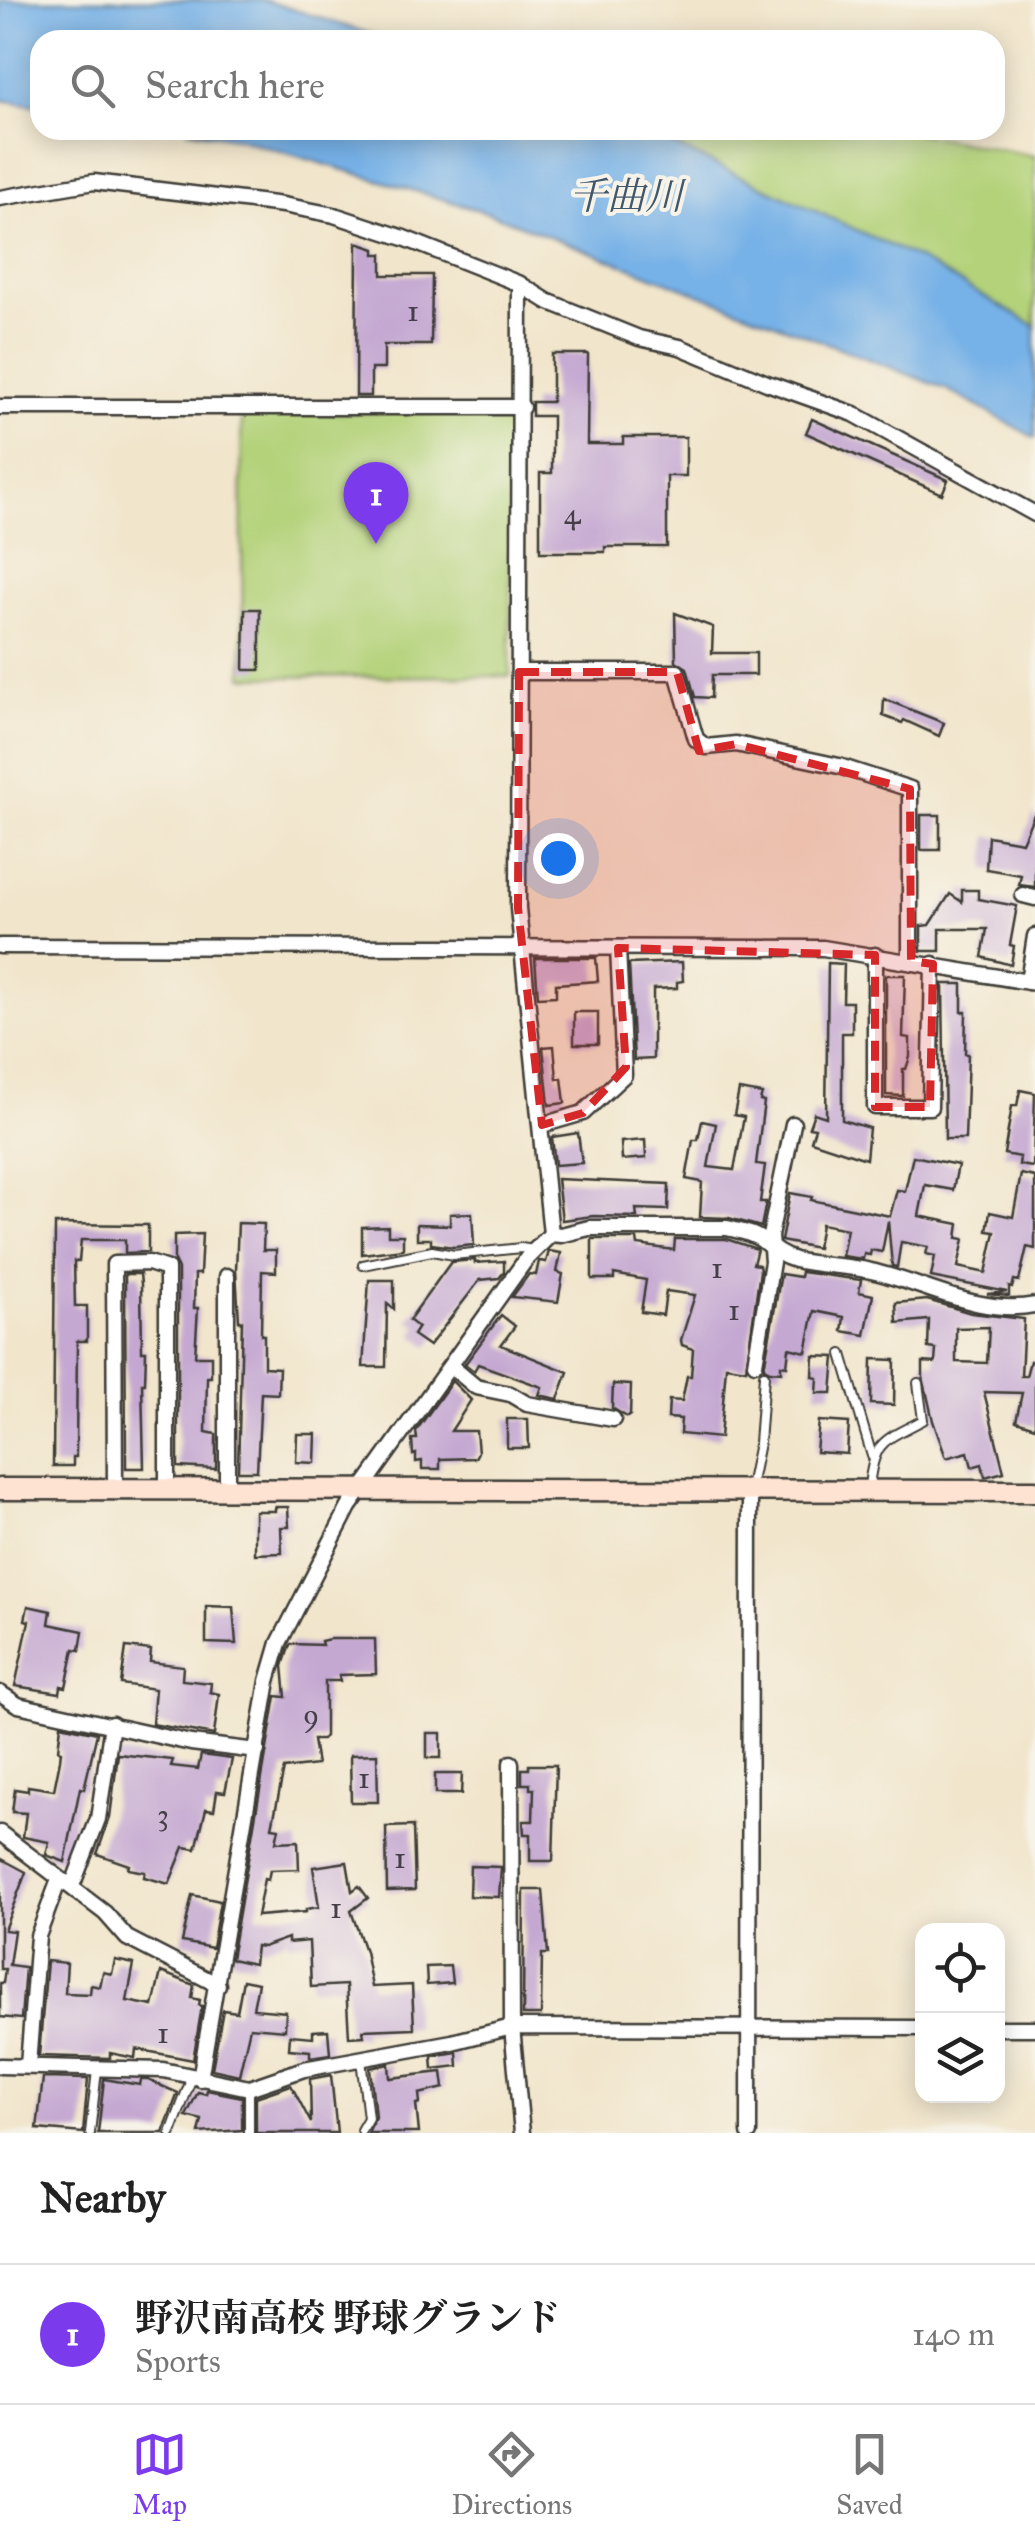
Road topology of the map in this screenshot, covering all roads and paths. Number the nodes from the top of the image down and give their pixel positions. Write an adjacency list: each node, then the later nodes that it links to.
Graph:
1 (0, 198): 2 (street)
2 (520, 284): 4 (street); 5 (street)
3 (0, 407): 4 (street)
4 (522, 407): 6 (street)
5 (1035, 514)
6 (519, 672): 9 (street); 12 (street)
7 (1035, 936): 14 (street)
8 (0, 946): 9 (street)
9 (520, 946): 10 (street); 16 (street)
10 (618, 948): 11 (street); 16 (street)
11 (875, 956): 12 (street); 13 (street)
12 (910, 961): 13 (street)
13 (933, 964): 14 (street)
14 (1031, 983)
15 (793, 1124): 19 (street)
16 (542, 1125): 17 (street)
17 (551, 1234): 18 (street); 19 (street)
18 (534, 1250): 20 (lane); 24 (street)
19 (771, 1250): 22 (street); 25 (street)
20 (363, 1265)
21 (227, 1276): 32 (street)
22 (1035, 1305)
23 (842, 1354): 28 (lane)
24 (450, 1366): 27 (street); 35 (street)
25 (760, 1369): 33 (lane)
26 (918, 1383): 28 (lane)
27 (613, 1419)
28 (872, 1456): 34 (lane)
29 (0, 1489): 30 (street)
30 (115, 1490): 31 (street); 31 (street)
31 (167, 1491): 32 (street)
32 (227, 1491): 35 (street)
33 (750, 1491): 34 (street); 35 (street); 45 (street)
34 (869, 1491): 36 (street)
35 (361, 1492): 39 (street)
36 (1035, 1492)
37 (0, 1693): 38 (street)
38 (112, 1724): 39 (street); 42 (street)
39 (257, 1751): 43 (street)
40 (511, 1764): 44 (street)
41 (0, 1832): 42 (street)
42 (65, 1883): 43 (street); 50 (street)
43 (218, 1985): 53 (street)
44 (512, 2027): 45 (street); 49 (street); 59 (street)
45 (749, 2028): 46 (street); 60 (street)
46 (915, 2028)
47 (1005, 2028): 48 (street)
48 (1035, 2028)
49 (361, 2059): 54 (street); 55 (lane)
50 (28, 2064): 51 (street); 52 (street)
51 (0, 2066)
52 (97, 2070): 53 (street); 56 (lane)
53 (196, 2078): 54 (street); 57 (lane)
54 (249, 2088): 58 (lane)
55 (361, 2130)
56 (90, 2133)
57 (171, 2133)
58 (249, 2133)
59 (522, 2133)
60 (749, 2133)

